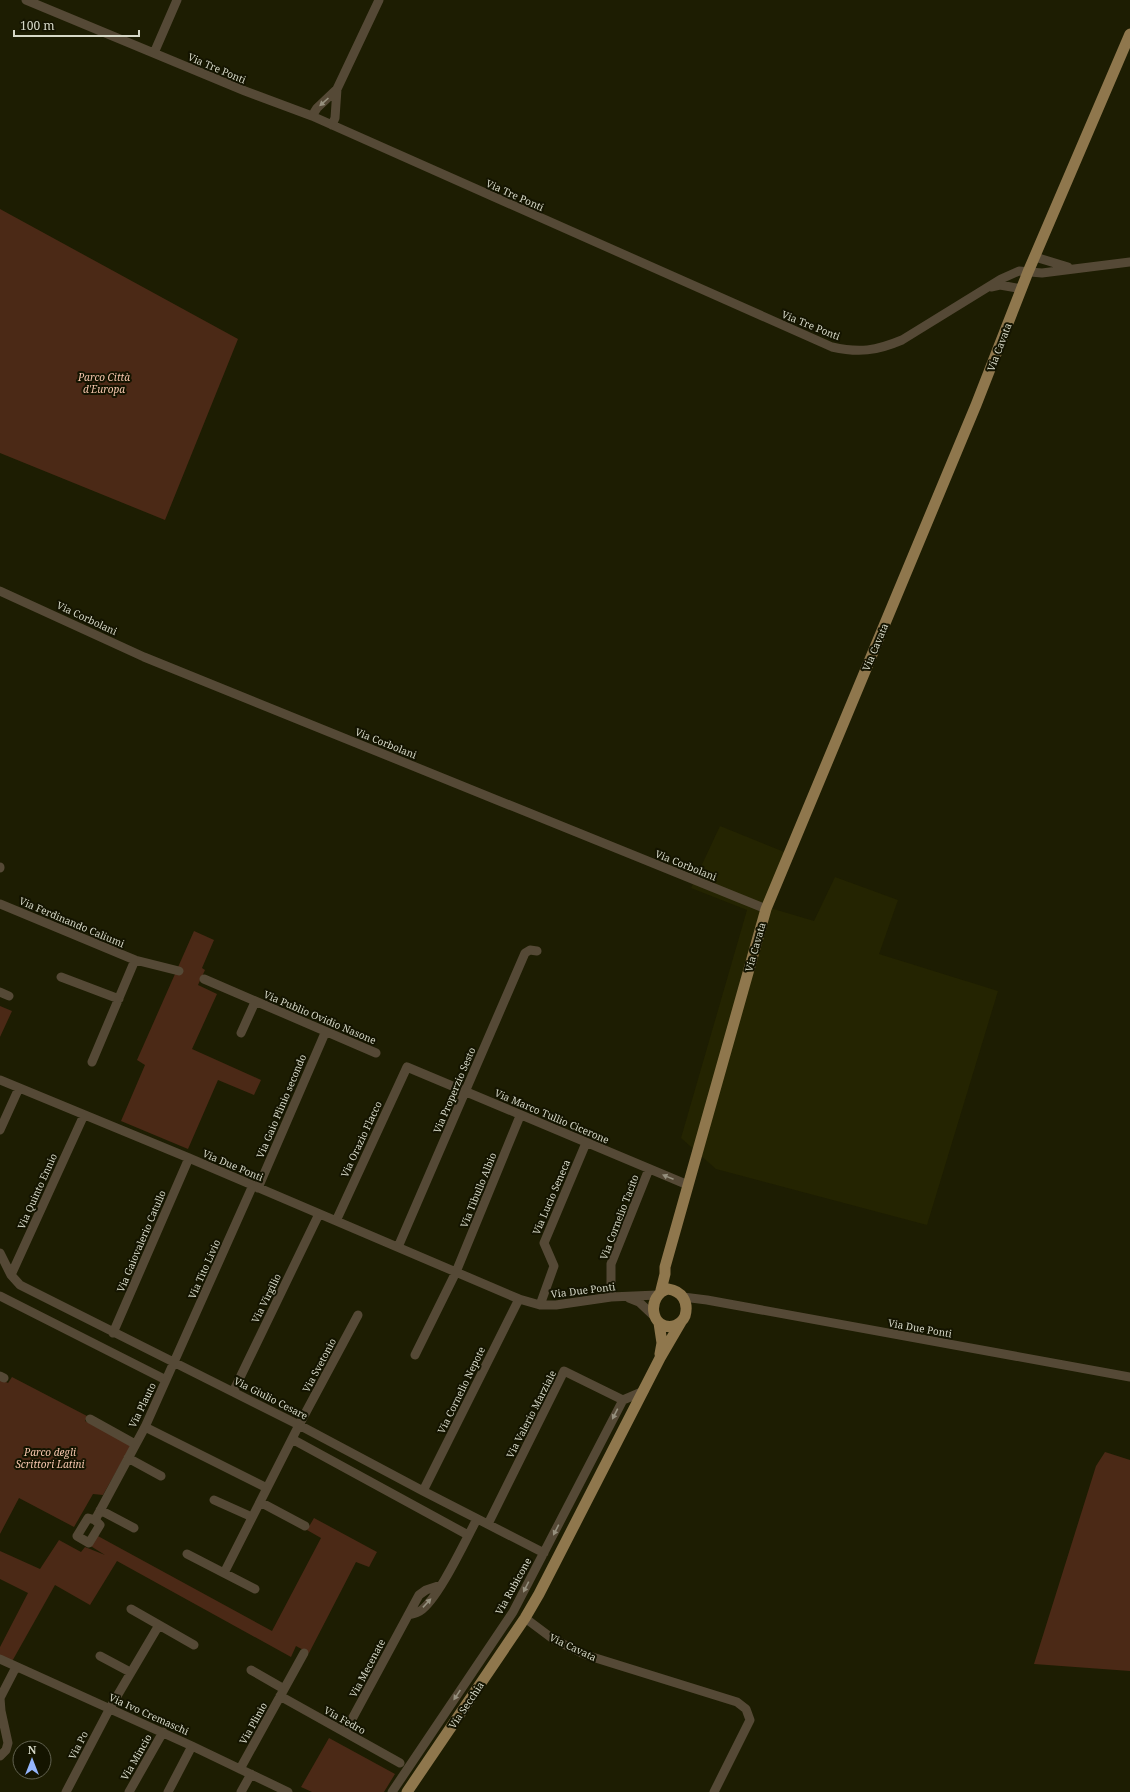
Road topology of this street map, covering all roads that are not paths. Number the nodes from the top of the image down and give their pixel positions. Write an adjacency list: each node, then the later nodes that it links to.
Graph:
1 (26, 0): 5 (street, Via Tre Ponti)
2 (177, 0): 5 (street)
3 (379, 0): 6 (street)
4 (1130, 34): 9 (main road, Via Cavata)
5 (154, 53): 7 (street, Via Tre Ponti)
6 (337, 89): 7 (street, one-way to 7); 8 (street)
7 (312, 116): 8 (street, Via Tre Ponti)
8 (332, 125): 13 (street, Via Tre Ponti)
9 (1035, 257): 11 (street, Via Tre Ponti); 12 (main road, Via Cavata)
10 (1130, 262): 11 (street, Via Tre Ponti)
11 (1077, 268): 12 (street, Via Tre Ponti)
12 (1028, 272): 13 (street, Via Tre Ponti); 14 (main road, Via Cavata)
13 (990, 287): 14 (street)
14 (1022, 289): 17 (main road, Via Cavata)
15 (0, 591): 17 (street, Via Corbolani)
16 (0, 904): 19 (street, Via Ferdinando Caliumi)
17 (766, 910): 41 (main road, Via Cavata)
18 (537, 951): 34 (street, Via Properzio Sesto)
19 (135, 960): 20 (street, Via Ferdinando Caliumi); 25 (street)
20 (179, 971)
21 (61, 977): 25 (street)
22 (204, 979): 26 (street, Via Publio Ovidio Nasone)
23 (0, 992): 24 (street)
24 (9, 996)
25 (119, 999): 30 (street)
26 (255, 1002): 27 (street, Via Publio Ovidio Nasone); 28 (street, Via Publio Ovidio Nasone)
27 (325, 1032): 29 (street, Via Publio Ovidio Nasone); 42 (street, Via Gaio Plinio secondo)
28 (241, 1033)
29 (376, 1053)
30 (92, 1062)
31 (407, 1067): 34 (street, Via Marco Tullio Cicerone); 44 (street, Via Orazio Flacco)
32 (0, 1080): 33 (street, Via Due Ponti)
33 (19, 1088): 35 (street, Via Due Ponti); 37 (street)
34 (466, 1092): 36 (street, Via Marco Tullio Cicerone); 45 (street, Via Properzio Sesto)
35 (84, 1115): 39 (street, Via Due Ponti); 49 (street, Via Quinto Ennio)
36 (520, 1116): 38 (street, Via Marco Tullio Cicerone); 47 (street, Via Tibullo Albio)
37 (0, 1130)
38 (586, 1143): 40 (street, Via Marco Tullio Cicerone); 56 (street, Via Lucio Seneca)
39 (189, 1158): 42 (street, Via Due Ponti); 60 (street, Via Gaiovalerio Catullo)
40 (649, 1169): 41 (street, Via Marco Tullio Cicerone, one-way to 40); 53 (street, Via Cornelio Tacito)
41 (688, 1185): 48 (main road, Via Cavata)
42 (256, 1186): 43 (street, Via Due Ponti); 63 (street, Via Tito Livio)
43 (319, 1214): 44 (street, Via Due Ponti); 67 (street, Via Virgilio)
44 (336, 1221): 45 (street, Via Due Ponti)
45 (398, 1247): 47 (street, Via Due Ponti)
46 (1, 1261): 49 (street, Via Giulio Cesare)
47 (456, 1272): 55 (street, Via Due Ponti); 61 (street)
48 (665, 1274): 50 (main road, Via Cavata); 54 (main road)
49 (11, 1275): 60 (street, Via Giulio Cesare)
50 (659, 1293): 52 (street, Via Due Ponti); 54 (main road); 58 (main road)
51 (0, 1296): 65 (street)
52 (622, 1296): 53 (street, Via Due Ponti); 58 (street, Via Due Ponti)
53 (611, 1297): 56 (street, Via Due Ponti)
54 (681, 1298): 59 (main road); 64 (street, Via Due Ponti)
55 (519, 1299): 56 (street, Via Due Ponti); 77 (street, Via Cornelio Nepote)
56 (540, 1305)
57 (358, 1315): 70 (street, Via Svetonio)
58 (657, 1320): 59 (main road); 62 (main road)
59 (681, 1322): 62 (main road)
60 (113, 1333): 63 (street, Via Giulio Cesare)
61 (415, 1355)
62 (660, 1358): 66 (main road)
63 (175, 1361): 65 (street, Via Plauto); 67 (street, Via Giulio Cesare)
64 (1130, 1377)
65 (166, 1380): 71 (street, Via Plauto)
66 (644, 1391): 68 (street); 93 (main road)
67 (233, 1392): 70 (street, Via Giulio Cesare)
68 (623, 1400): 84 (street, Via Valerio Marziale); 88 (street, Via Rubicone, one-way to 88)
69 (90, 1419): 73 (street)
70 (299, 1425): 72 (street, Via Svetonio); 77 (street, Via Giulio Cesare)
71 (145, 1427): 73 (street, Via Plauto); 76 (street)
72 (292, 1439): 76 (street, Via Svetonio); 87 (street)
73 (135, 1444): 74 (street, Via Plauto)
74 (128, 1458): 75 (street); 80 (street, Via Plauto)
75 (161, 1476)
76 (267, 1488): 79 (street, Via Svetonio)
77 (423, 1491): 82 (street, Via Giulio Cesare)
78 (214, 1500): 81 (street)
79 (260, 1502): 81 (street, Via Svetonio); 85 (street)
80 (100, 1510): 83 (street, Via Plauto); 86 (street)
81 (252, 1517): 90 (street, Via Svetonio)
82 (477, 1518): 84 (street, Via Giulio Cesare); 87 (street, Via Mecenate)
83 (94, 1520)
84 (488, 1524): 88 (street, Via Giulio Cesare)
85 (304, 1526)
86 (134, 1528)
87 (468, 1535): 106 (street, Via Mecenate)
88 (544, 1553): 117 (street, Via Rubicone, one-way to 117)
89 (187, 1554): 90 (street)
90 (224, 1573): 91 (street)
91 (255, 1589)
92 (131, 1609): 94 (street)
93 (525, 1618): 118 (main road, Via Secchia); 119 (street, Via Cavata)
94 (159, 1625): 95 (street); 101 (street, Via Po)
95 (194, 1645)
96 (304, 1653): 102 (street, Via Plinio)
97 (100, 1656): 101 (street)
98 (0, 1659): 99 (street, Via Ivo Cremaschi)
99 (16, 1667): 103 (street); 104 (street, Via Ivo Cremaschi)
100 (251, 1670): 102 (street)
101 (130, 1672): 104 (street, Via Po)
102 (282, 1692): 106 (street, Via Fedro); 110 (street, Via Plinio)
103 (0, 1698): 108 (street)
104 (110, 1708): 105 (street, Via Ivo Cremaschi); 112 (street, Via Po)
105 (163, 1732): 107 (street, Via Ivo Cremaschi); 113 (street, Via Mincio)
106 (345, 1732): 109 (street, Via Fedro)
107 (192, 1746): 110 (street, Via Ivo Cremaschi); 114 (street)
108 (0, 1756)
109 (400, 1763)
110 (240, 1769): 111 (street, Via Ivo Cremaschi)
111 (250, 1774): 115 (street); 116 (street, Via Ivo Cremaschi)
112 (66, 1792)
113 (129, 1792)
114 (168, 1792)
115 (241, 1792)
116 (288, 1792)
117 (392, 1792)
118 (407, 1792)
119 (714, 1792)

